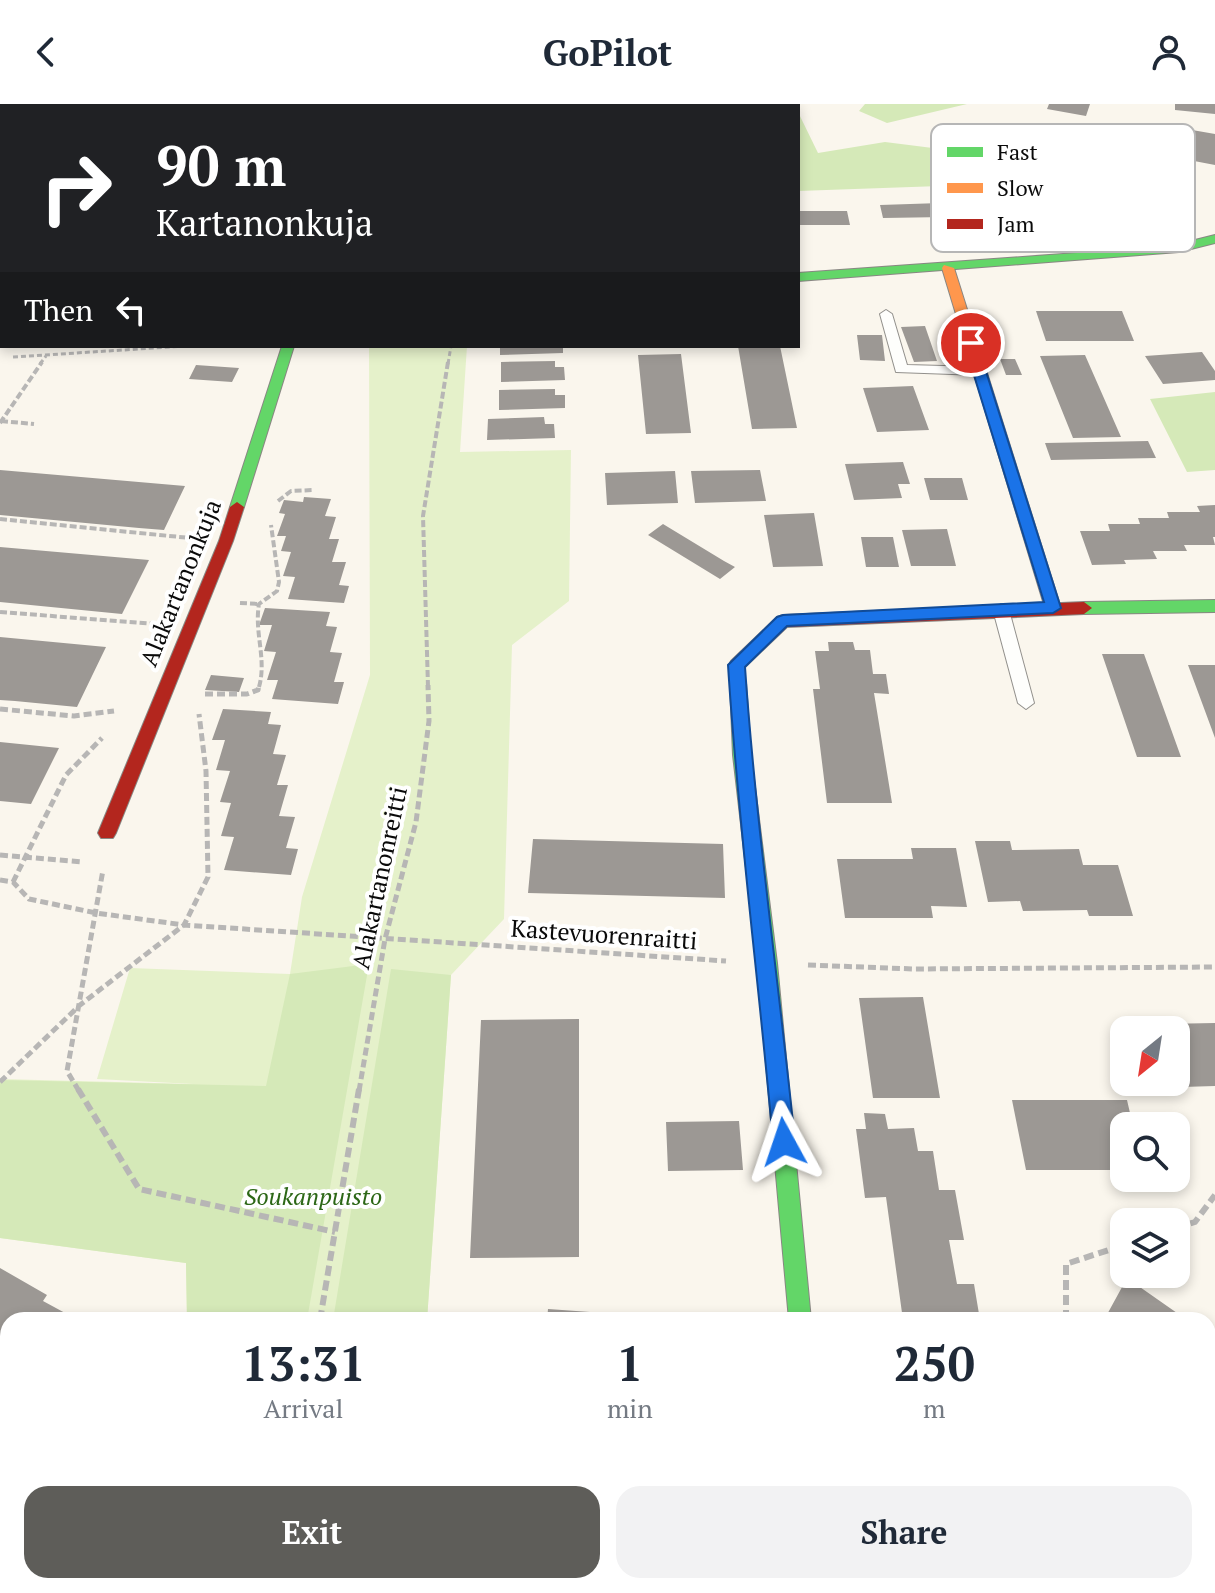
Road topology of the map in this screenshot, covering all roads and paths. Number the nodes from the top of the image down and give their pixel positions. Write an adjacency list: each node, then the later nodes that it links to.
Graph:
1 (1215, 239): 2 (street)
2 (1195, 244)
3 (1133, 252): 4 (street)
4 (948, 268): 5 (street); 12 (street)
5 (800, 277)
6 (886, 314): 12 (lane)
7 (158, 348): 10 (path)
8 (287, 348): 21 (street, Alakartanonkuja)
9 (451, 348): 41 (path, Alakartanonreitti)
10 (46, 356): 11 (path); 14 (path)
11 (0, 358)
12 (980, 371): 23 (street)
13 (0, 412): 14 (path)
14 (7, 412): 15 (path)
15 (0, 422): 16 (path)
16 (34, 424)
17 (313, 490): 18 (path)
18 (275, 506)
19 (270, 514): 28 (path)
20 (0, 519): 21 (path)
21 (226, 541): 27 (street, Alakartanonkuja)
22 (1215, 606): 23 (street)
23 (1053, 608): 24 (street)
24 (1001, 610): 29 (lane); 42 (street)
25 (0, 612): 26 (path)
26 (167, 625)
27 (164, 691): 28 (path); 32 (street, Alakartanonkuja)
28 (205, 694): 40 (path)
29 (1026, 703)
30 (0, 709): 31 (path)
31 (126, 709)
32 (107, 833)
33 (0, 855): 34 (path)
34 (26, 858): 35 (path); 38 (path)
35 (90, 863)
36 (97, 867): 39 (path)
37 (0, 880): 38 (path, Kastevuorenraitti)
38 (13, 882): 39 (path, Kastevuorenraitti)
39 (96, 913): 40 (path, Kastevuorenraitti); 44 (path)
40 (184, 925): 41 (path, Kastevuorenraitti); 44 (path)
41 (385, 939): 42 (path, Kastevuorenraitti); 48 (path, Alakartanonreitti)
42 (767, 963): 43 (path, Kastevuorenraitti); 51 (street)
43 (1215, 967)
44 (80, 1005): 45 (path); 48 (path)
45 (0, 1082)
46 (1215, 1195): 47 (path)
47 (1190, 1224)
48 (335, 1232): 50 (path, Alakartanonreitti)
49 (1110, 1250): 52 (path)
50 (321, 1312)
51 (799, 1312)
52 (1066, 1312)

